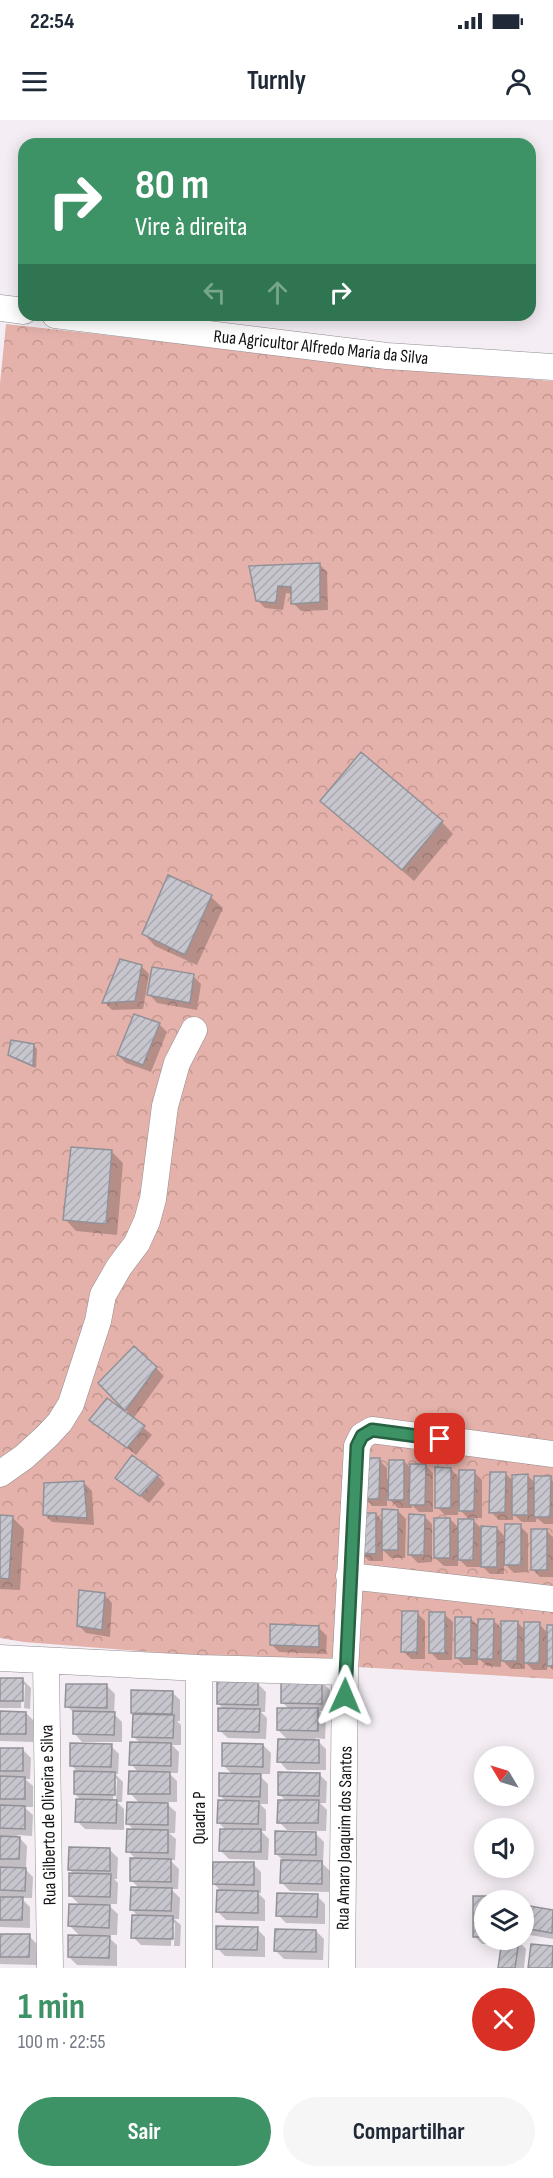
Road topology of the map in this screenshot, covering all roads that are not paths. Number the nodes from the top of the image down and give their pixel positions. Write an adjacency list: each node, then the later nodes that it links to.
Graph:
1 (0, 308): 2 (street)
2 (18, 310)
3 (104, 321): 4 (street, Rua Agricultor Alfredo Maria da Silva)
4 (553, 367)
5 (195, 1030): 7 (street)
6 (553, 1454): 8 (street, Rua Amaro Joaquim dos Santos)
7 (0, 1474)
8 (349, 1576): 9 (street); 13 (street, Rua Amaro Joaquim dos Santos)
9 (553, 1599)
10 (0, 1658): 11 (street)
11 (46, 1661): 12 (street); 14 (street, Rua Gilberto de Oliveira e Silva)
12 (199, 1668): 13 (street); 15 (street, Quadra P)
13 (345, 1672): 16 (street, Rua Amaro Joaquim dos Santos)
14 (50, 1968)
15 (199, 1968)
16 (342, 1968)

